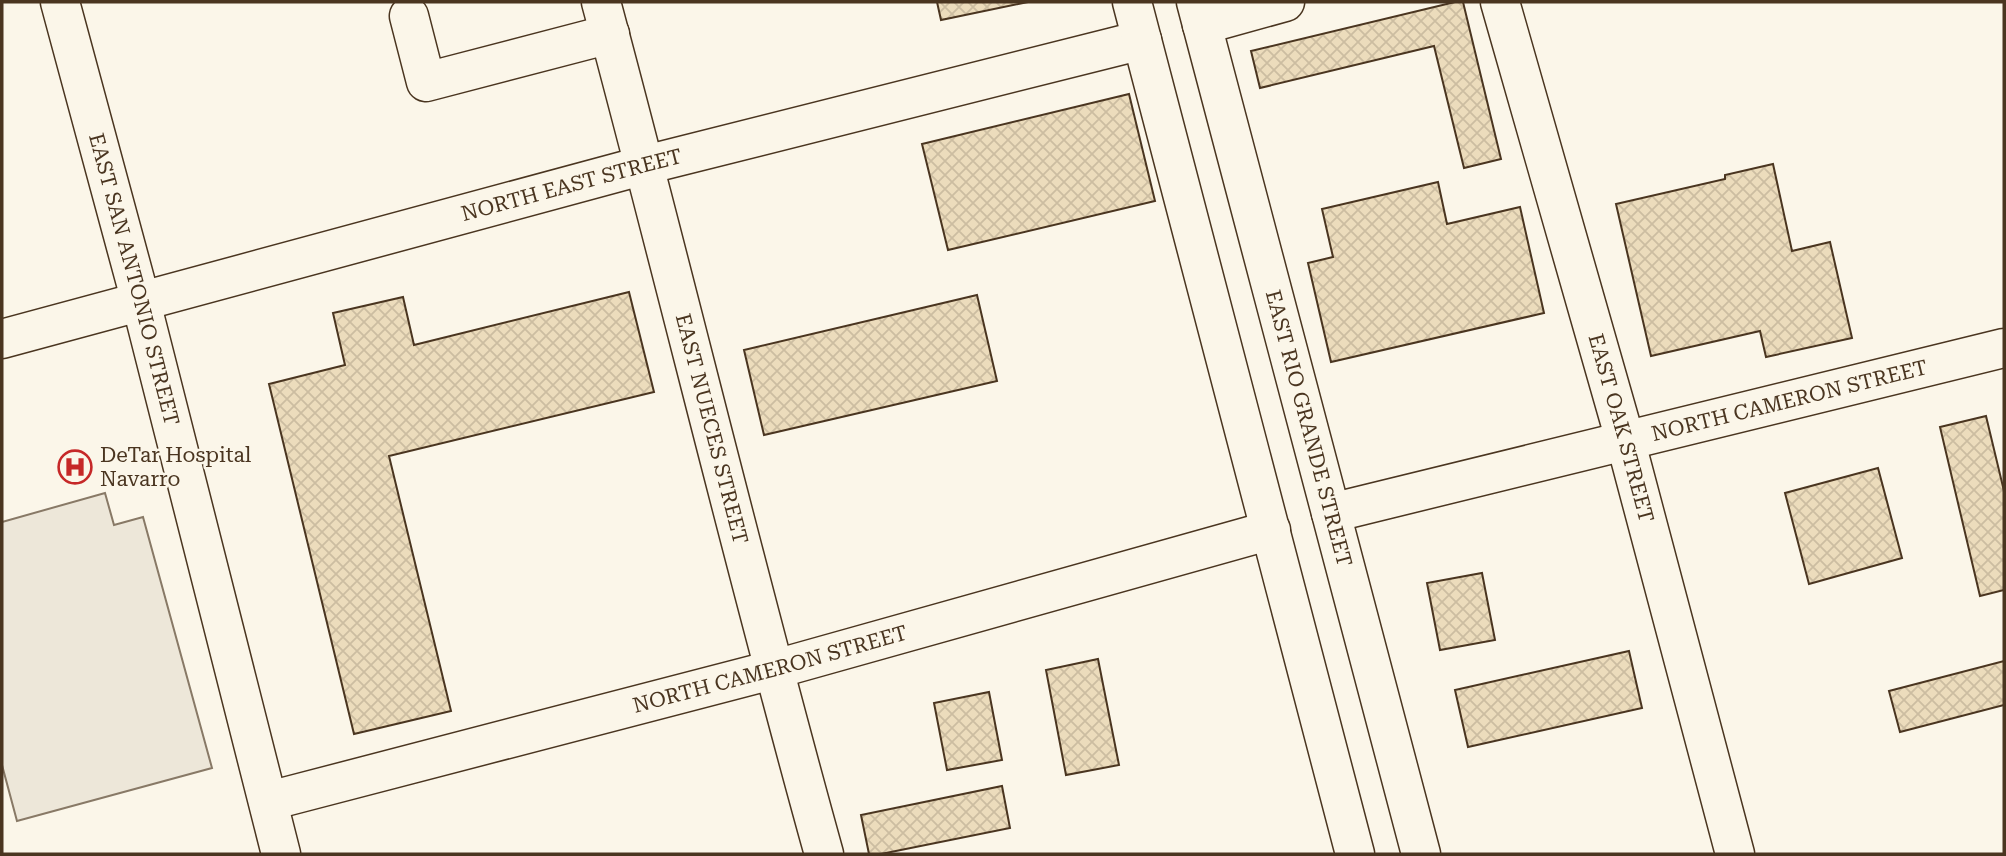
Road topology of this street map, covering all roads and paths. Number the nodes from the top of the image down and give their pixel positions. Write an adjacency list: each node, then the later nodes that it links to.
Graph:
1 (61, 2): 10 (street, EAST SAN ANTONIO STREET)
2 (1132, 2): 8 (street)
3 (1285, 2): 5 (street)
4 (1500, 2): 13 (street, EAST OAK STREET)
5 (1199, 14): 14 (street, EAST RIO GRANDE STREET)
6 (409, 16): 7 (street)
7 (605, 18): 9 (street, EAST NUECES STREET)
8 (1142, 40): 9 (street, NORTH EAST STREET); 15 (street)
9 (645, 164): 10 (street, NORTH EAST STREET); 16 (street, EAST NUECES STREET)
10 (141, 302): 11 (street, NORTH EAST STREET); 17 (street, EAST SAN ANTONIO STREET)
11 (2, 338)
12 (2004, 348): 13 (street, NORTH CAMERON STREET)
13 (1626, 443): 14 (street, NORTH CAMERON STREET); 22 (street, EAST OAK STREET)
14 (1331, 513): 21 (street, EAST RIO GRANDE STREET)
15 (1270, 530): 16 (street, NORTH CAMERON STREET); 20 (street)
16 (772, 670): 17 (street, NORTH CAMERON STREET); 19 (street, EAST NUECES STREET)
17 (269, 801): 18 (street, EAST SAN ANTONIO STREET)
18 (281, 854)
19 (824, 854)
20 (1355, 854)
21 (1420, 854)
22 (1735, 854)

